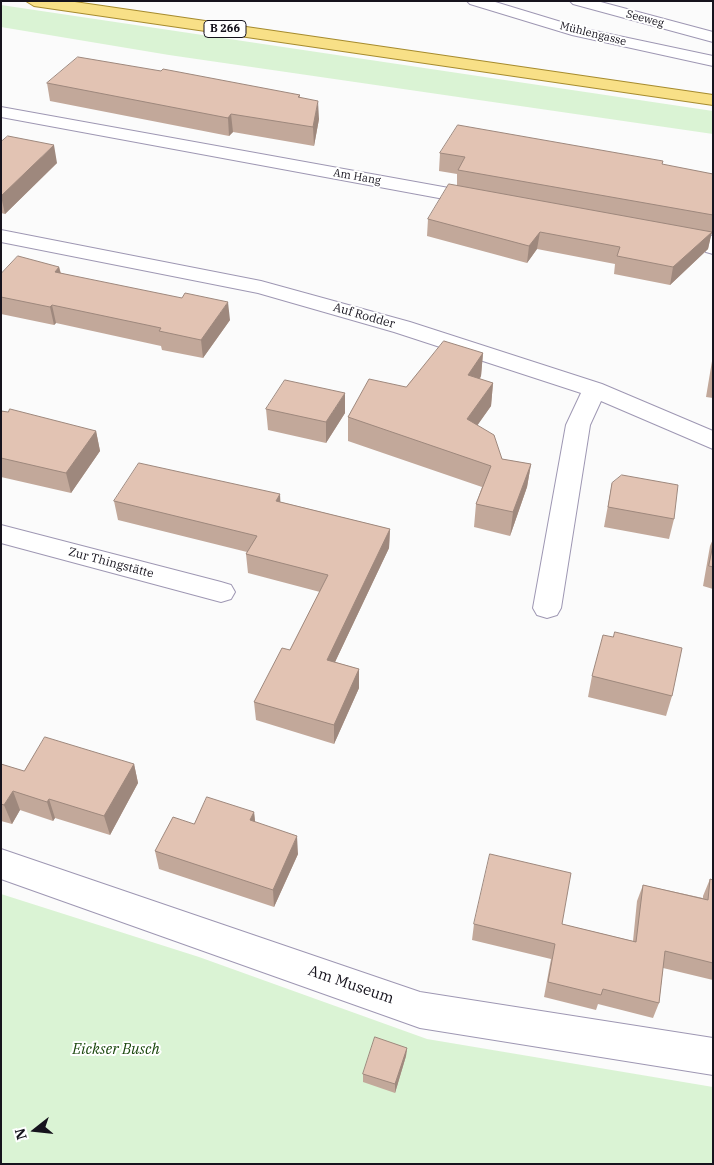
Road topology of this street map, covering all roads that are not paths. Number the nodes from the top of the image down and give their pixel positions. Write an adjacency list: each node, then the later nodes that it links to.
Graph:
1 (34, 1): 6 (main road, B 266)
2 (475, 1): 5 (street, Mühlengasse)
3 (578, 1): 4 (street, Seeweg)
4 (713, 37)
5 (713, 61)
6 (713, 100)
7 (1, 112): 8 (street, Am Hang)
8 (501, 203)
9 (1, 236): 10 (street, Auf Rodder)
10 (594, 389): 11 (street, Auf Rodder); 14 (street)
11 (713, 441)
12 (1, 534): 13 (street, Zur Thingstätte)
13 (221, 592)
14 (547, 608)
15 (1, 864): 16 (street, Am Museum)
16 (713, 1057)

